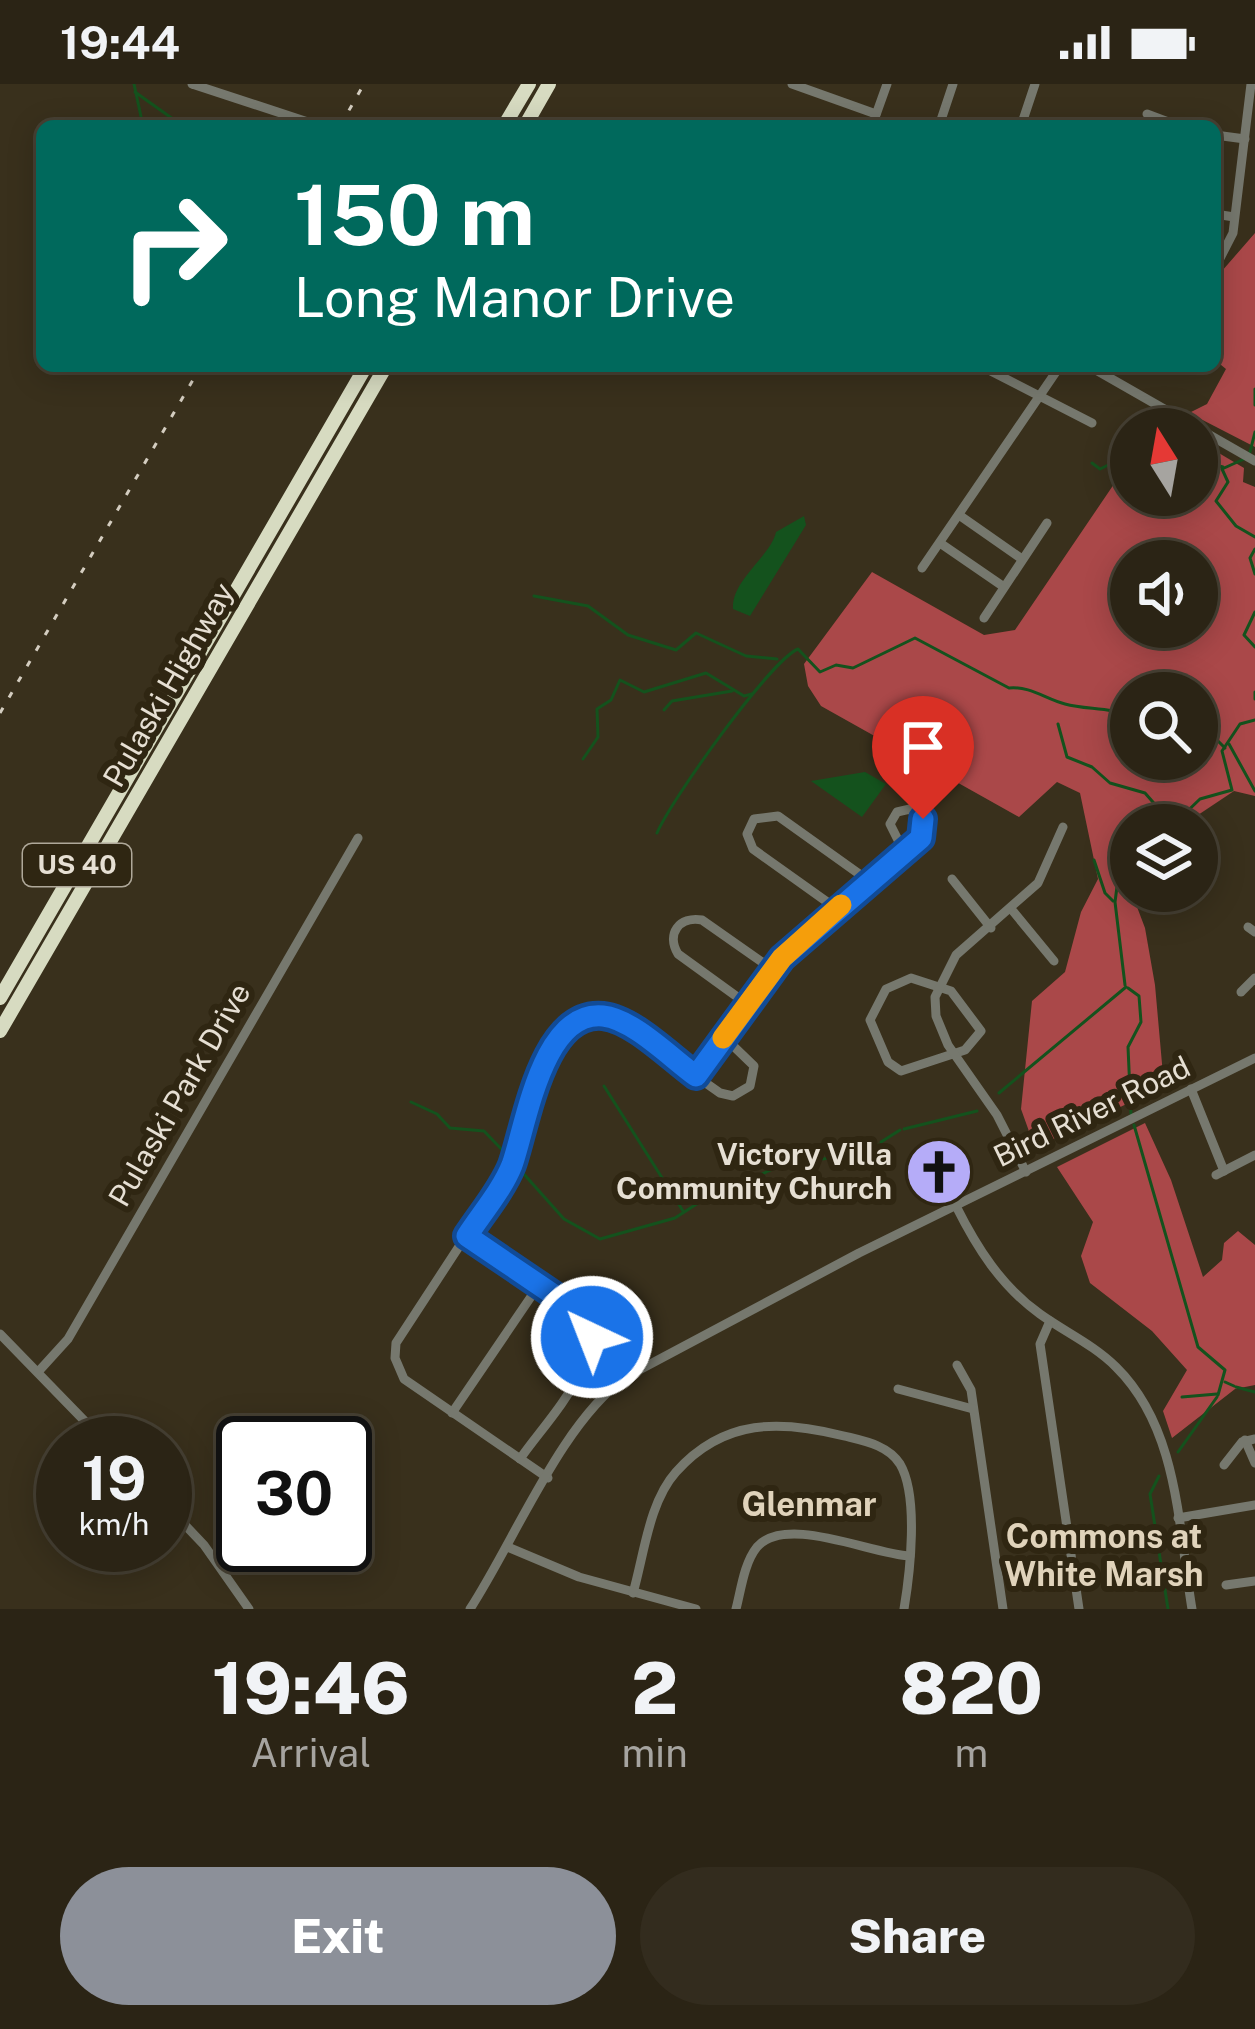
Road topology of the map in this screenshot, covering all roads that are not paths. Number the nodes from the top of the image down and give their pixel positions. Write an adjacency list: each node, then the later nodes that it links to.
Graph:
1 (192, 84): 10 (street)
2 (529, 84): 11 (highway)
3 (549, 84): 12 (highway)
4 (792, 84): 13 (street)
5 (886, 84): 13 (street)
6 (953, 84): 14 (street)
7 (1035, 84): 15 (street)
8 (1251, 84): 18 (street)
9 (1147, 115): 16 (street)
10 (302, 120)
11 (508, 120)
12 (528, 120)
13 (874, 120)
14 (941, 120)
15 (1023, 120)
16 (1162, 120)
17 (1221, 136): 18 (street)
18 (1245, 139): 20 (street)
19 (1221, 215): 20 (street)
20 (1234, 217): 21 (street)
21 (1221, 259)
22 (363, 372): 50 (highway, Pulaski Highway / US 40)
23 (383, 372): 52 (highway, Pulaski Highway / US 40)
24 (994, 372): 27 (street)
25 (1056, 372): 27 (street)
26 (1100, 372): 29 (street)
27 (1041, 394): 28 (street); 30 (street)
28 (1092, 423)
29 (1255, 461)
30 (959, 515): 32 (street); 33 (street)
31 (1047, 524): 33 (street)
32 (940, 543): 34 (street); 35 (street)
33 (1022, 559): 35 (street)
34 (922, 568)
35 (1004, 587): 36 (street)
36 (984, 617)
37 (1063, 827): 43 (street)
38 (358, 838): 66 (street, Pulaski Park Drive)
39 (904, 852): 39 (street); 41 (street)
40 (952, 879): 44 (street)
41 (869, 880): 42 (street); 42 (street)
42 (838, 909): 46 (street)
43 (1012, 910): 44 (street); 45 (street)
44 (991, 928): 48 (street)
45 (1054, 962)
46 (772, 969): 51 (street); 51 (street)
47 (1255, 978): 49 (street)
48 (938, 986): 54 (street); 54 (street); 54 (street)
49 (1241, 992)
50 (0, 998)
51 (747, 1004): 53 (street)
52 (0, 1031)
53 (724, 1037): 56 (street); 56 (street)
54 (953, 1054): 59 (street)
55 (1255, 1058): 57 (street, Bird River Road)
56 (696, 1076): 61 (street)
57 (1191, 1089): 58 (street); 59 (street, Bird River Road)
58 (1255, 1155)
59 (1025, 1172): 60 (street, Bird River Road)
60 (956, 1206): 63 (street); 75 (street, Bird River Road)
61 (467, 1236): 62 (street); 69 (street)
62 (539, 1285): 69 (street); 72 (street)
63 (1050, 1321): 77 (street); 90 (street)
64 (0, 1334): 66 (street)
65 (957, 1365): 68 (street)
66 (38, 1372): 70 (street)
67 (898, 1389): 68 (street)
68 (973, 1409): 89 (street)
69 (452, 1413): 72 (street)
70 (80, 1416)
71 (1250, 1440): 73 (street); 74 (street)
72 (520, 1459): 75 (street)
73 (1255, 1463)
74 (1224, 1466)
75 (548, 1478): 79 (street, Bird River Road)
76 (1255, 1505): 77 (street)
77 (1178, 1518): 91 (street)
78 (192, 1532): 84 (street)
79 (510, 1548): 83 (street); 85 (street, Bird River Road)
80 (910, 1556): 83 (street); 87 (street); 88 (street)
81 (1255, 1581): 82 (street)
82 (1226, 1585)
83 (633, 1593): 86 (street)
84 (249, 1609)
85 (470, 1609)
86 (696, 1609)
87 (736, 1609)
88 (904, 1609)
89 (1004, 1609)
90 (1079, 1609)
91 (1192, 1609)

